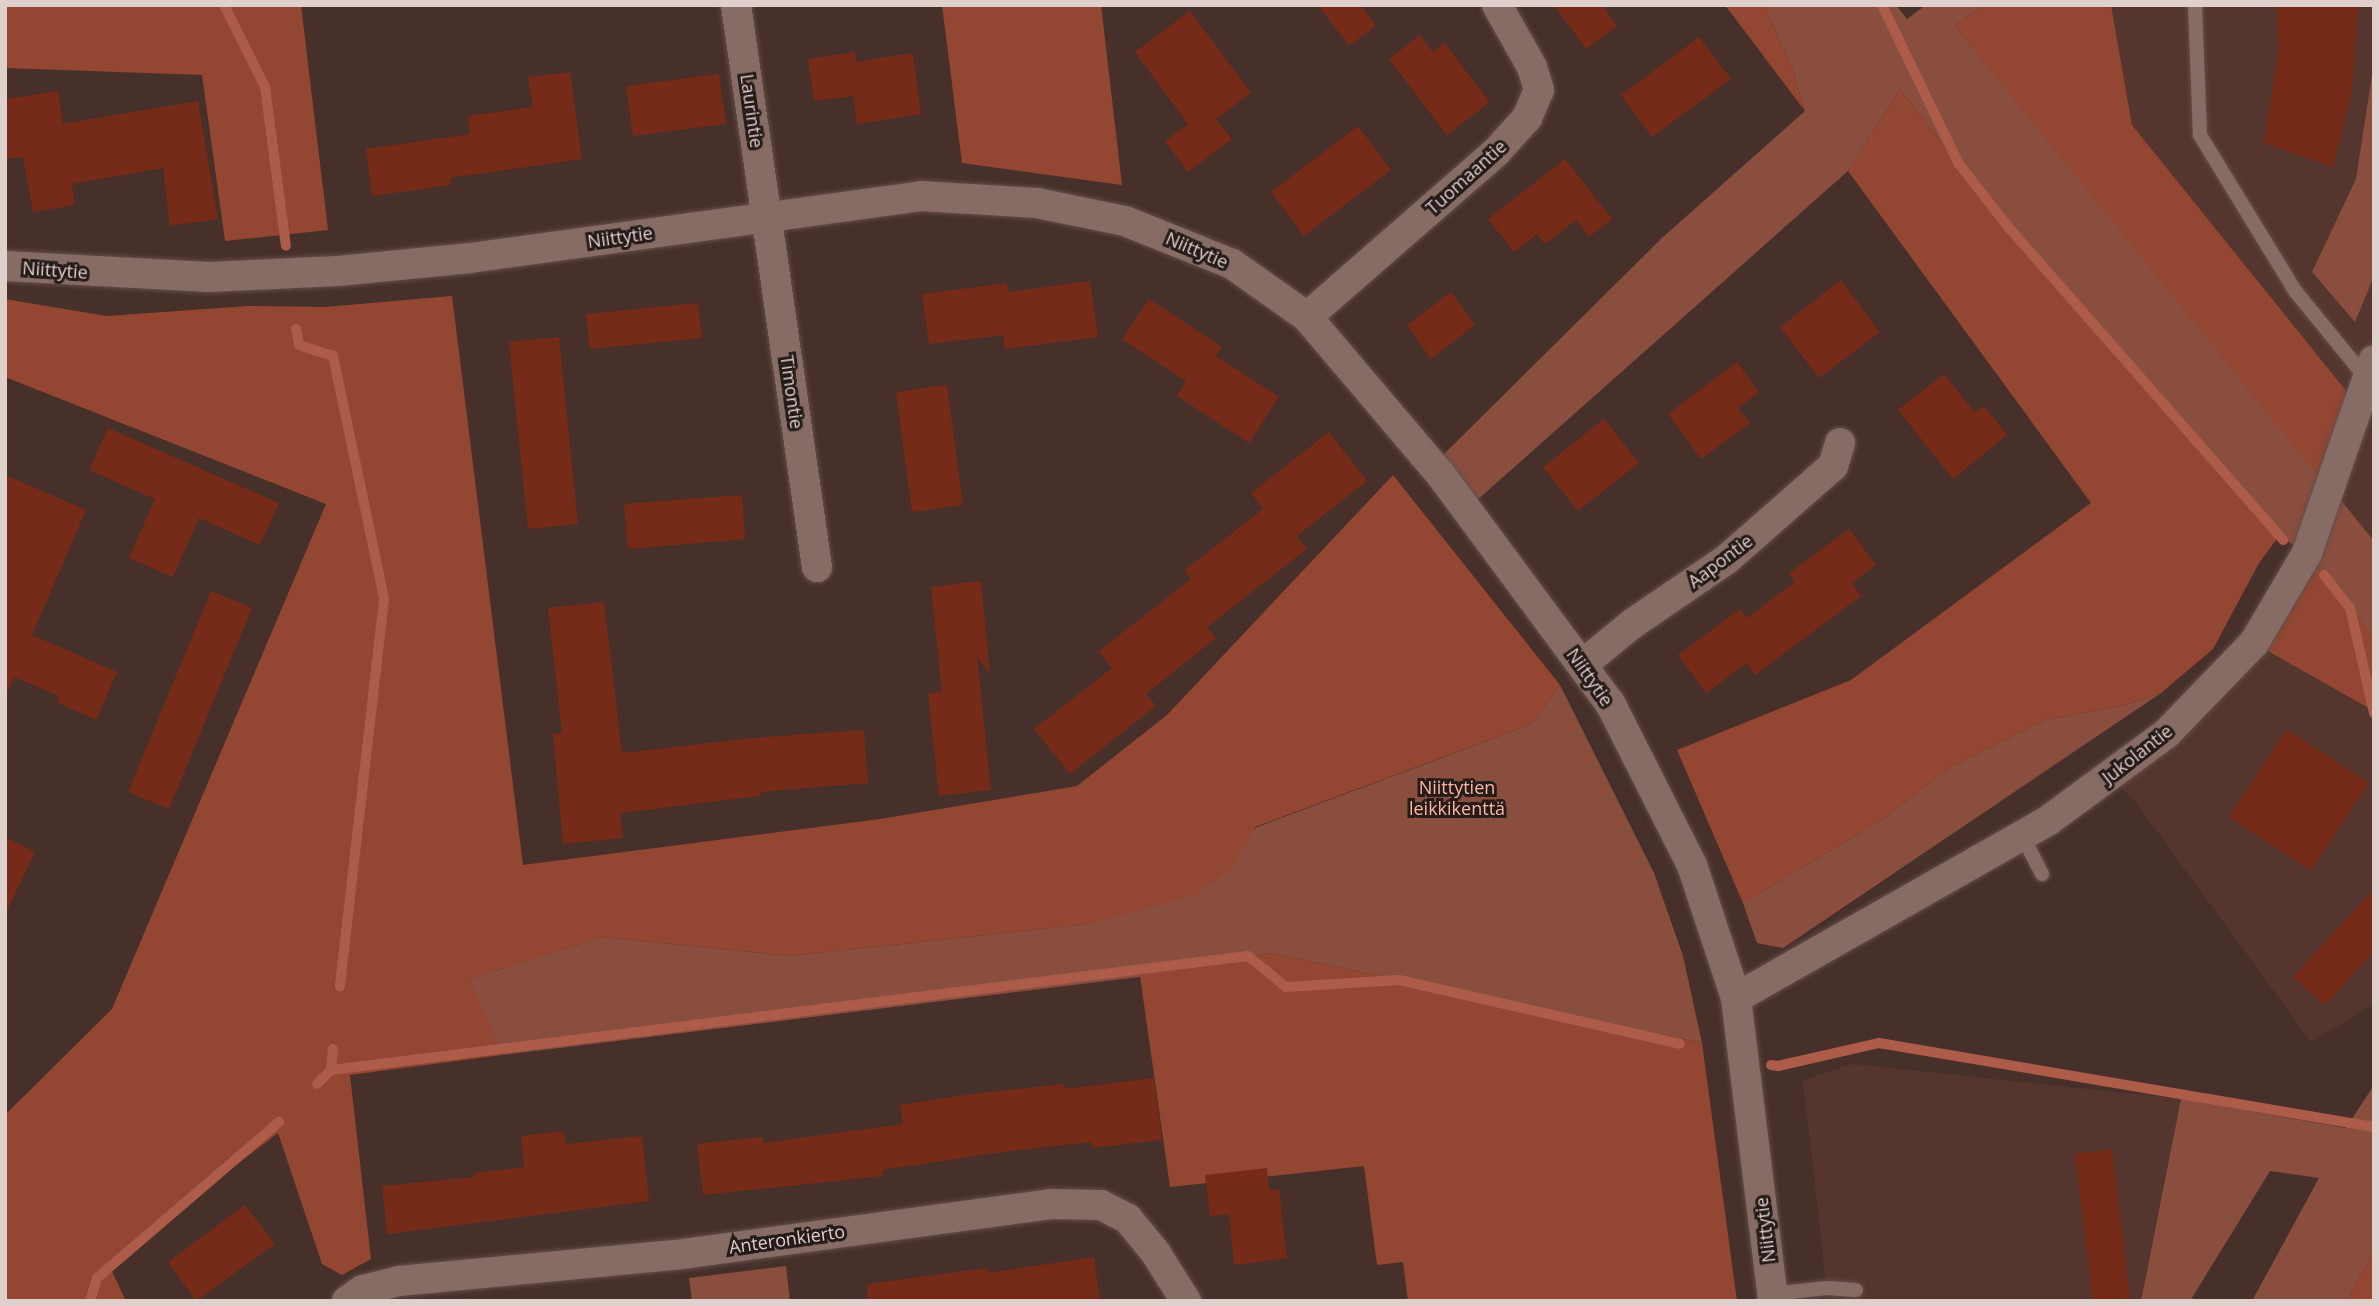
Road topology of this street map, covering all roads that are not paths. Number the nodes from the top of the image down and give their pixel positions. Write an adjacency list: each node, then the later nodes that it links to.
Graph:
1 (736, 5): 4 (street, Laurintie)
2 (1497, 5): 6 (street, Tuomaantie)
3 (2195, 5): 7 (lane)
4 (767, 217): 5 (street, Niittytie); 6 (street, Niittytie); 9 (street, Timontie)
5 (5, 266)
6 (1307, 317): 10 (street, Niittytie)
7 (2371, 370): 11 (street, Jukolantie)
8 (1840, 443): 10 (street, Aapontie)
9 (817, 567)
10 (1582, 665): 13 (street, Niittytie)
11 (2022, 835): 12 (lane); 13 (street, Jukolantie)
12 (2042, 874)
13 (1736, 998): 15 (street, Niittytie)
14 (1856, 1290): 15 (lane)
15 (1773, 1297)
16 (347, 1301): 17 (street, Anteronkierto)
17 (1186, 1301)

